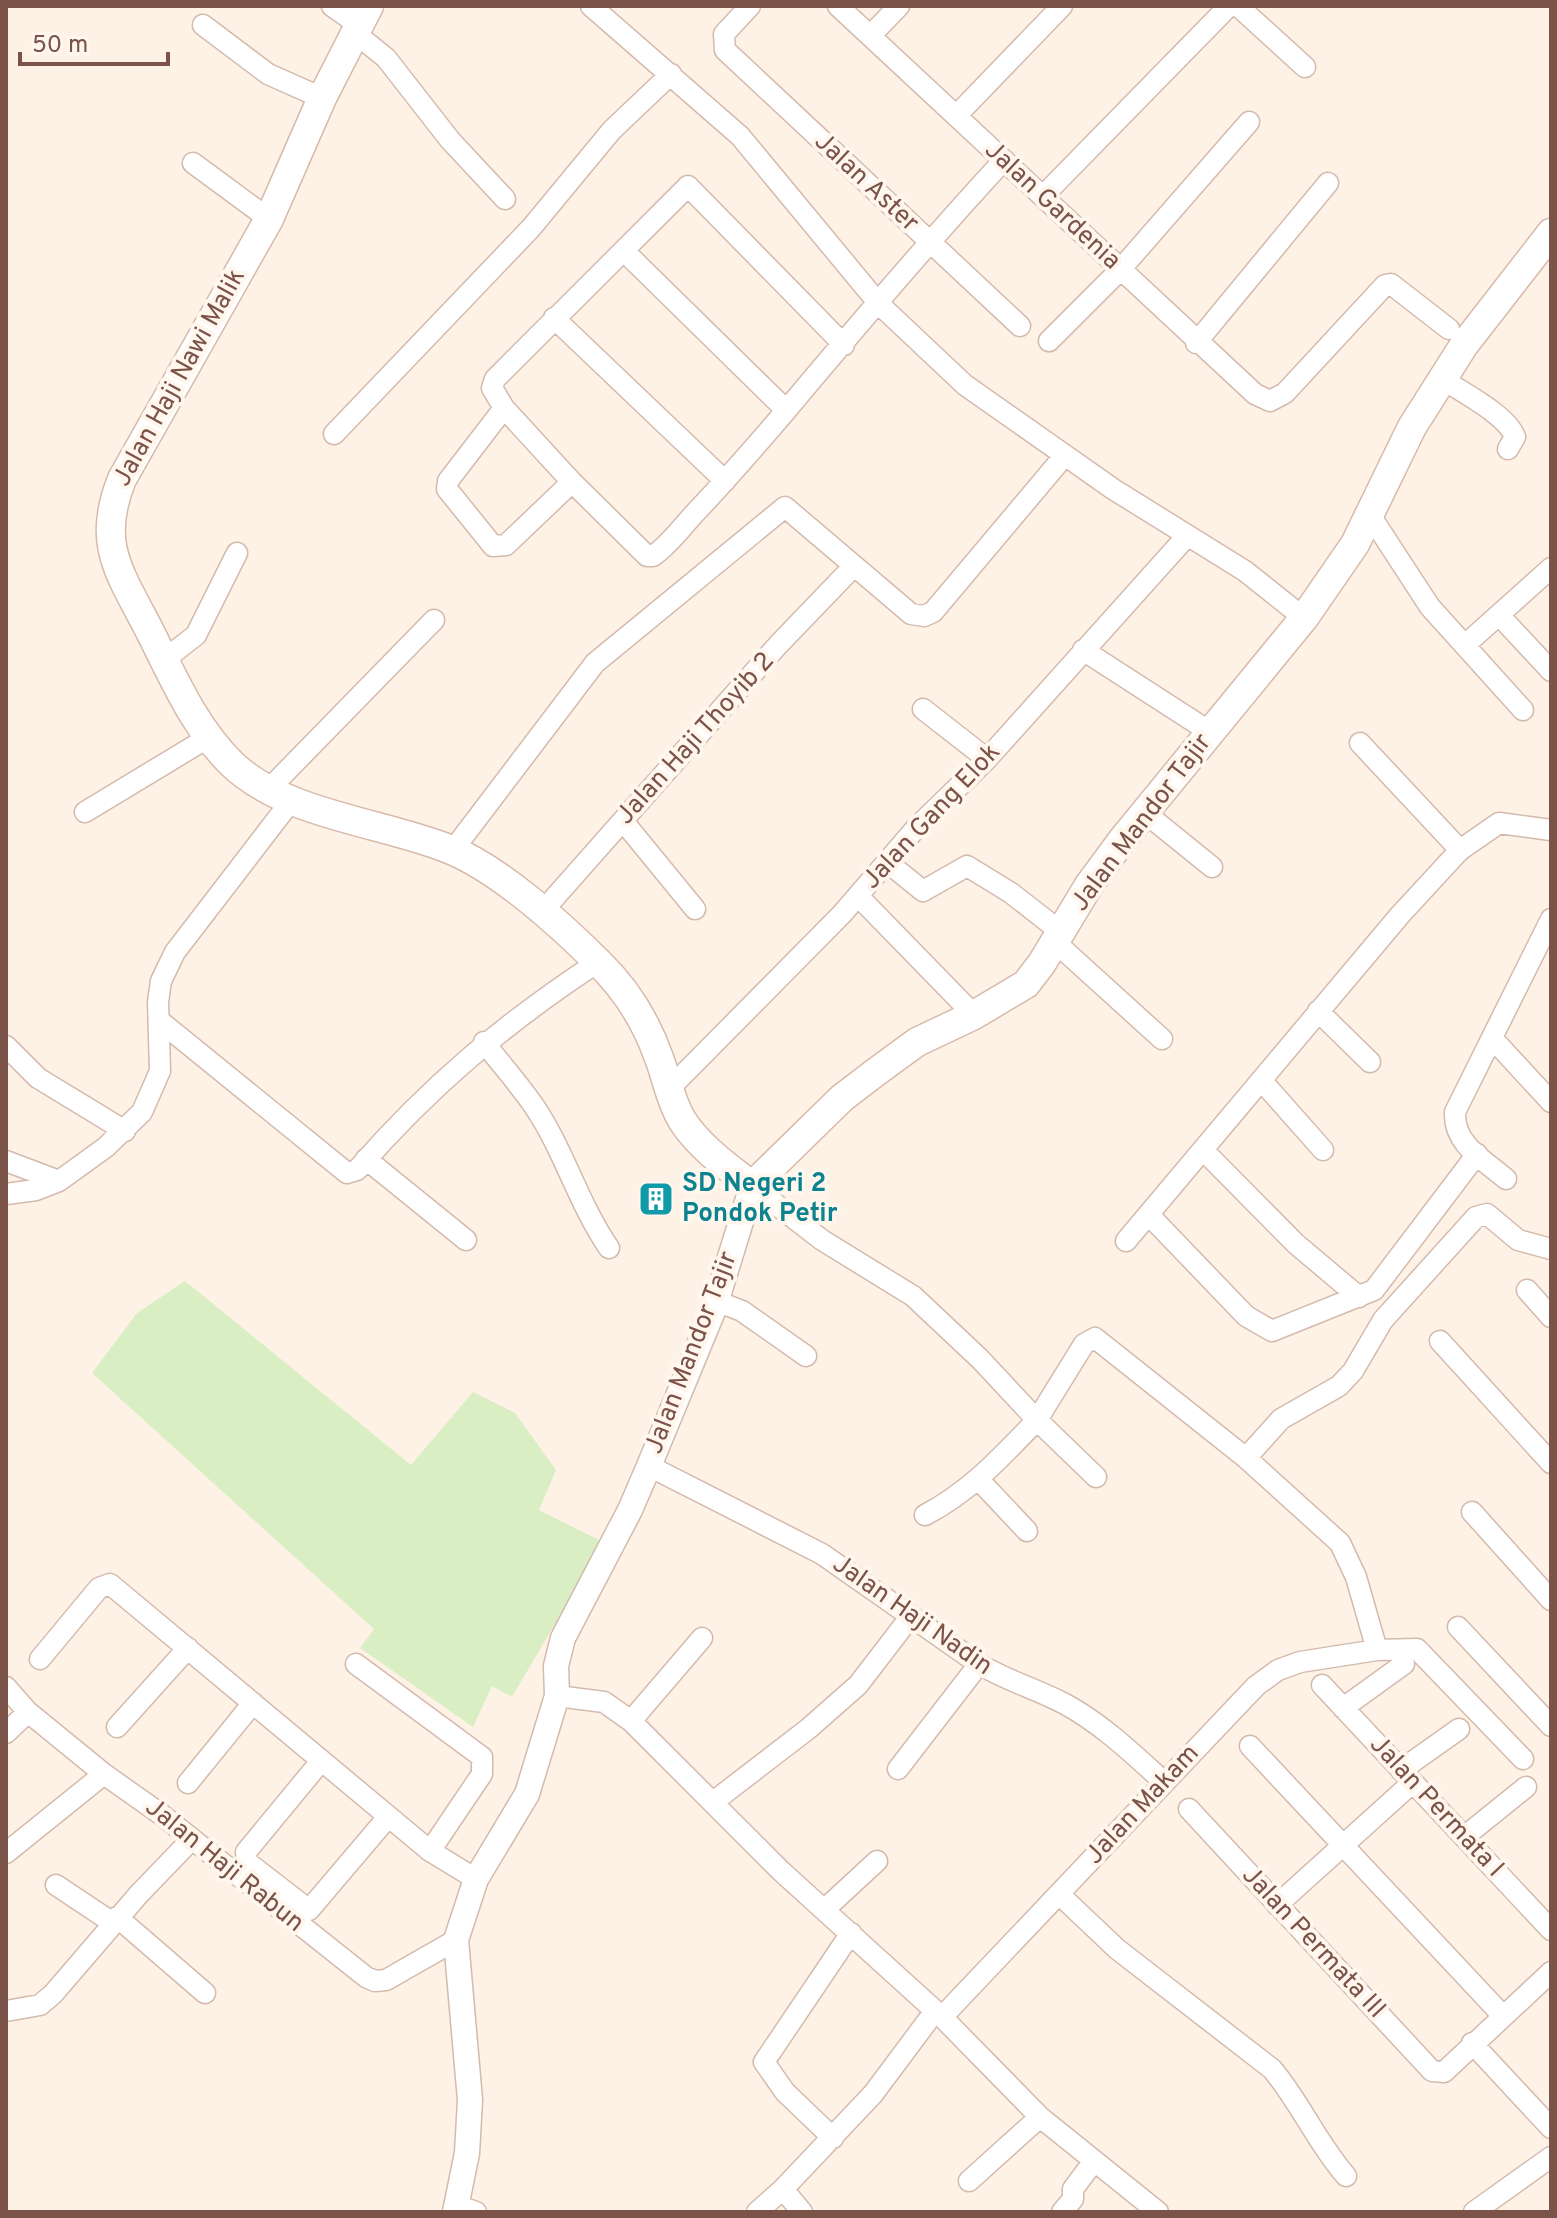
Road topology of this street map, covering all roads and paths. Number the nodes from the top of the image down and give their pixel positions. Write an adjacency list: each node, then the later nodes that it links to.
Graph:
1 (332, 6): 9 (street)
2 (591, 6): 13 (street)
3 (750, 6): 24 (street, Jalan Aster)
4 (838, 6): 11 (street, Jalan Gardenia)
5 (899, 6): 11 (street)
6 (1062, 6): 15 (street)
7 (1229, 6): 20 (street)
8 (1238, 6): 12 (street)
9 (361, 21): 14 (main road, Jalan Haji Nawi Malik); 21 (street)
10 (203, 25): 14 (street)
11 (870, 36): 15 (street, Jalan Gardenia)
12 (1305, 67)
13 (671, 74): 27 (street); 37 (street)
14 (322, 98): 22 (main road, Jalan Haji Nawi Malik)
15 (956, 116): 17 (street, Jalan Gardenia)
16 (1249, 122): 26 (street)
17 (1004, 160): 20 (street, Jalan Gardenia); 24 (street)
18 (193, 163): 22 (street)
19 (1328, 183): 32 (street)
20 (1043, 196): 26 (street, Jalan Gardenia)
21 (505, 199)
22 (269, 219): 52 (main road, Jalan Haji Nawi Malik)
23 (1551, 233): 34 (main road, Jalan Mandor Tajir)
24 (929, 241): 27 (street); 29 (street, Jalan Aster)
25 (625, 252): 28 (street); 33 (street); 36 (street)
26 (1120, 270): 31 (street); 32 (street, Jalan Gardenia)
27 (879, 304): 33 (street); 39 (street)
28 (554, 318): 35 (street); 40 (street)
29 (1020, 326)
30 (1449, 329): 32 (street, Jalan Gardenia)
31 (1049, 341)
32 (1196, 343)
33 (844, 345): 36 (street)
34 (1442, 379): 38 (street); 42 (main road, Jalan Mandor Tajir)
35 (504, 408): 41 (street); 41 (street)
36 (786, 410): 40 (street)
37 (334, 434)
38 (1508, 449)
39 (1065, 455): 43 (street); 45 (street)
40 (725, 481): 41 (street)
41 (572, 482)
42 (1370, 515): 48 (main road, Jalan Mandor Tajir); 50 (street)
43 (1187, 536): 48 (street); 51 (street, Jalan Gang Elok)
44 (237, 553): 52 (street)
45 (853, 567): 63 (street, Jalan Haji Thoyib 2); 65 (street)
46 (1551, 568): 47 (street)
47 (1499, 615): 50 (street); 53 (street)
48 (1304, 618): 56 (main road, Jalan Mandor Tajir)
49 (434, 620): 60 (street)
50 (1465, 645): 55 (street)
51 (1083, 650): 56 (street); 59 (street, Jalan Gang Elok)
52 (164, 660): 57 (main road, Jalan Haji Nawi Malik)
53 (1551, 671)
54 (923, 709): 59 (street)
55 (1523, 710)
56 (1210, 732): 62 (main road, Jalan Mandor Tajir)
57 (209, 737): 60 (main road, Jalan Haji Nawi Malik); 61 (street)
58 (1360, 743): 66 (street)
59 (987, 759): 67 (street, Jalan Gang Elok)
60 (280, 795): 65 (main road, Jalan Haji Nawi Malik); 79 (street)
61 (85, 812)
62 (1144, 812): 68 (street); 73 (main road, Jalan Mandor Tajir)
63 (623, 821): 70 (street); 71 (street, Jalan Haji Thoyib 2)
64 (1551, 830): 66 (street)
65 (453, 850): 71 (main road, Jalan Haji Nawi Malik)
66 (1460, 850): 77 (street)
67 (887, 862): 69 (street, Jalan Gang Elok); 73 (street)
68 (1212, 867)
69 (858, 896): 78 (street); 86 (street, Jalan Gang Elok)
70 (695, 909)
71 (541, 913): 75 (main road, Jalan Haji Nawi Malik)
72 (1551, 919): 74 (street)
73 (1058, 937): 78 (main road, Jalan Mandor Tajir); 81 (street)
74 (1536, 954): 76 (street); 80 (street)
75 (598, 962): 82 (street); 86 (main road, Jalan Haji Nawi Malik)
76 (1551, 970)
77 (1318, 1011): 84 (street); 85 (street)
78 (974, 1015): 96 (main road, Jalan Mandor Tajir)
79 (161, 1022): 88 (street); 92 (street)
80 (1492, 1038): 87 (street); 91 (street)
81 (1162, 1039)
82 (484, 1042): 92 (street); 101 (street)
83 (6, 1046): 88 (street)
84 (1370, 1062)
85 (1261, 1080): 89 (street); 90 (street)
86 (668, 1090): 96 (main road, Jalan Haji Nawi Malik)
87 (1551, 1102)
88 (125, 1131): 95 (street)
89 (1203, 1150): 98 (street); 104 (street)
90 (1323, 1150)
91 (1477, 1154): 94 (street); 104 (street)
92 (366, 1159): 99 (street)
93 (6, 1161): 95 (street)
94 (1506, 1179)
95 (59, 1181): 97 (street)
96 (752, 1186): 105 (street, Jalan Mandor Tajir); 109 (street)
97 (6, 1194)
98 (1149, 1215): 100 (street); 104 (street)
99 (466, 1240)
100 (1126, 1241)
101 (609, 1248)
102 (1551, 1249): 110 (street)
103 (1527, 1290): 106 (street)
104 (1359, 1297)
105 (716, 1301): 108 (street); 112 (street, Jalan Mandor Tajir)
106 (1551, 1317)
107 (1440, 1341): 111 (street)
108 (806, 1356)
109 (1037, 1420): 110 (street); 113 (street); 114 (street)
110 (1246, 1458): 123 (street)
111 (1551, 1463)
112 (649, 1466): 119 (street, Jalan Haji Nadin); 130 (street, Jalan Mandor Tajir)
113 (1096, 1477)
114 (979, 1480): 116 (street); 117 (street)
115 (1472, 1512): 118 (street)
116 (925, 1515)
117 (1027, 1531)
118 (1551, 1600)
119 (911, 1616): 126 (street, Jalan Haji Nadin); 148 (street)
120 (1458, 1627): 135 (street)
121 (702, 1638): 134 (street)
122 (188, 1648): 124 (street); 131 (street); 136 (street)
123 (1377, 1650): 140 (street, Jalan Makam); 145 (street, Jalan Makam)
124 (40, 1659)
125 (356, 1664): 154 (street)
126 (979, 1664): 142 (street); 145 (street, Jalan Haji Nadin)
127 (1404, 1664): 132 (street)
128 (1322, 1685): 132 (street, Jalan Permata I)
129 (6, 1687): 133 (street, Jalan Haji Rabun)
130 (557, 1696): 134 (street); 157 (street, Jalan Mandor Tajir)
131 (253, 1703): 141 (street); 146 (street)
132 (1343, 1708): 144 (street, Jalan Permata I)
133 (28, 1712): 138 (street); 143 (street, Jalan Haji Rabun)
134 (631, 1721): 148 (street)
135 (1551, 1726)
136 (117, 1727)
137 (1459, 1729): 144 (street)
138 (6, 1733)
139 (1250, 1746): 153 (street)
140 (1523, 1759)
141 (321, 1761): 150 (street); 150 (street)
142 (898, 1769)
143 (104, 1774): 152 (street, Jalan Haji Rabun); 155 (street)
144 (1407, 1776): 151 (street, Jalan Permata I); 153 (street)
145 (1164, 1782): 159 (street, Jalan Makam)
146 (188, 1783)
147 (1526, 1787): 151 (street)
148 (713, 1802): 161 (street)
149 (1189, 1809): 160 (street, Jalan Permata III)
150 (388, 1817): 154 (street)
151 (1464, 1837): 163 (street, Jalan Permata I)
152 (192, 1839): 162 (street); 165 (street, Jalan Haji Rabun)
153 (1344, 1844): 160 (street); 170 (street)
154 (430, 1851): 157 (street)
155 (6, 1853)
156 (877, 1861): 161 (street)
157 (476, 1879): 165 (street, Jalan Mandor Tajir)
158 (56, 1885): 162 (street)
159 (1060, 1895): 169 (street, Jalan Makam); 177 (street)
160 (1277, 1905): 171 (street, Jalan Permata III)
161 (825, 1909): 164 (street)
162 (115, 1920): 167 (street); 168 (street)
163 (1551, 1930)
164 (851, 1933): 169 (street); 174 (street)
165 (456, 1940): 180 (street, Jalan Mandor Tajir)
166 (1548, 1982): 170 (street)
167 (205, 1993)
168 (6, 2011)
169 (939, 2014): 172 (street); 174 (street, Jalan Makam)
170 (1503, 2016): 171 (street)
171 (1472, 2043): 173 (street)
172 (1040, 2117): 176 (street); 178 (street)
173 (1551, 2128)
174 (833, 2138): 179 (street, Jalan Makam)
175 (1551, 2157): 185 (street)
176 (1094, 2161): 183 (street); 184 (street)
177 (1346, 2176)
178 (969, 2181)
179 (783, 2189): 181 (street, Jalan Makam); 182 (street)
180 (463, 2210)
181 (757, 2212)
182 (802, 2212)
183 (1062, 2212)
184 (1158, 2212)
185 (1474, 2212)

